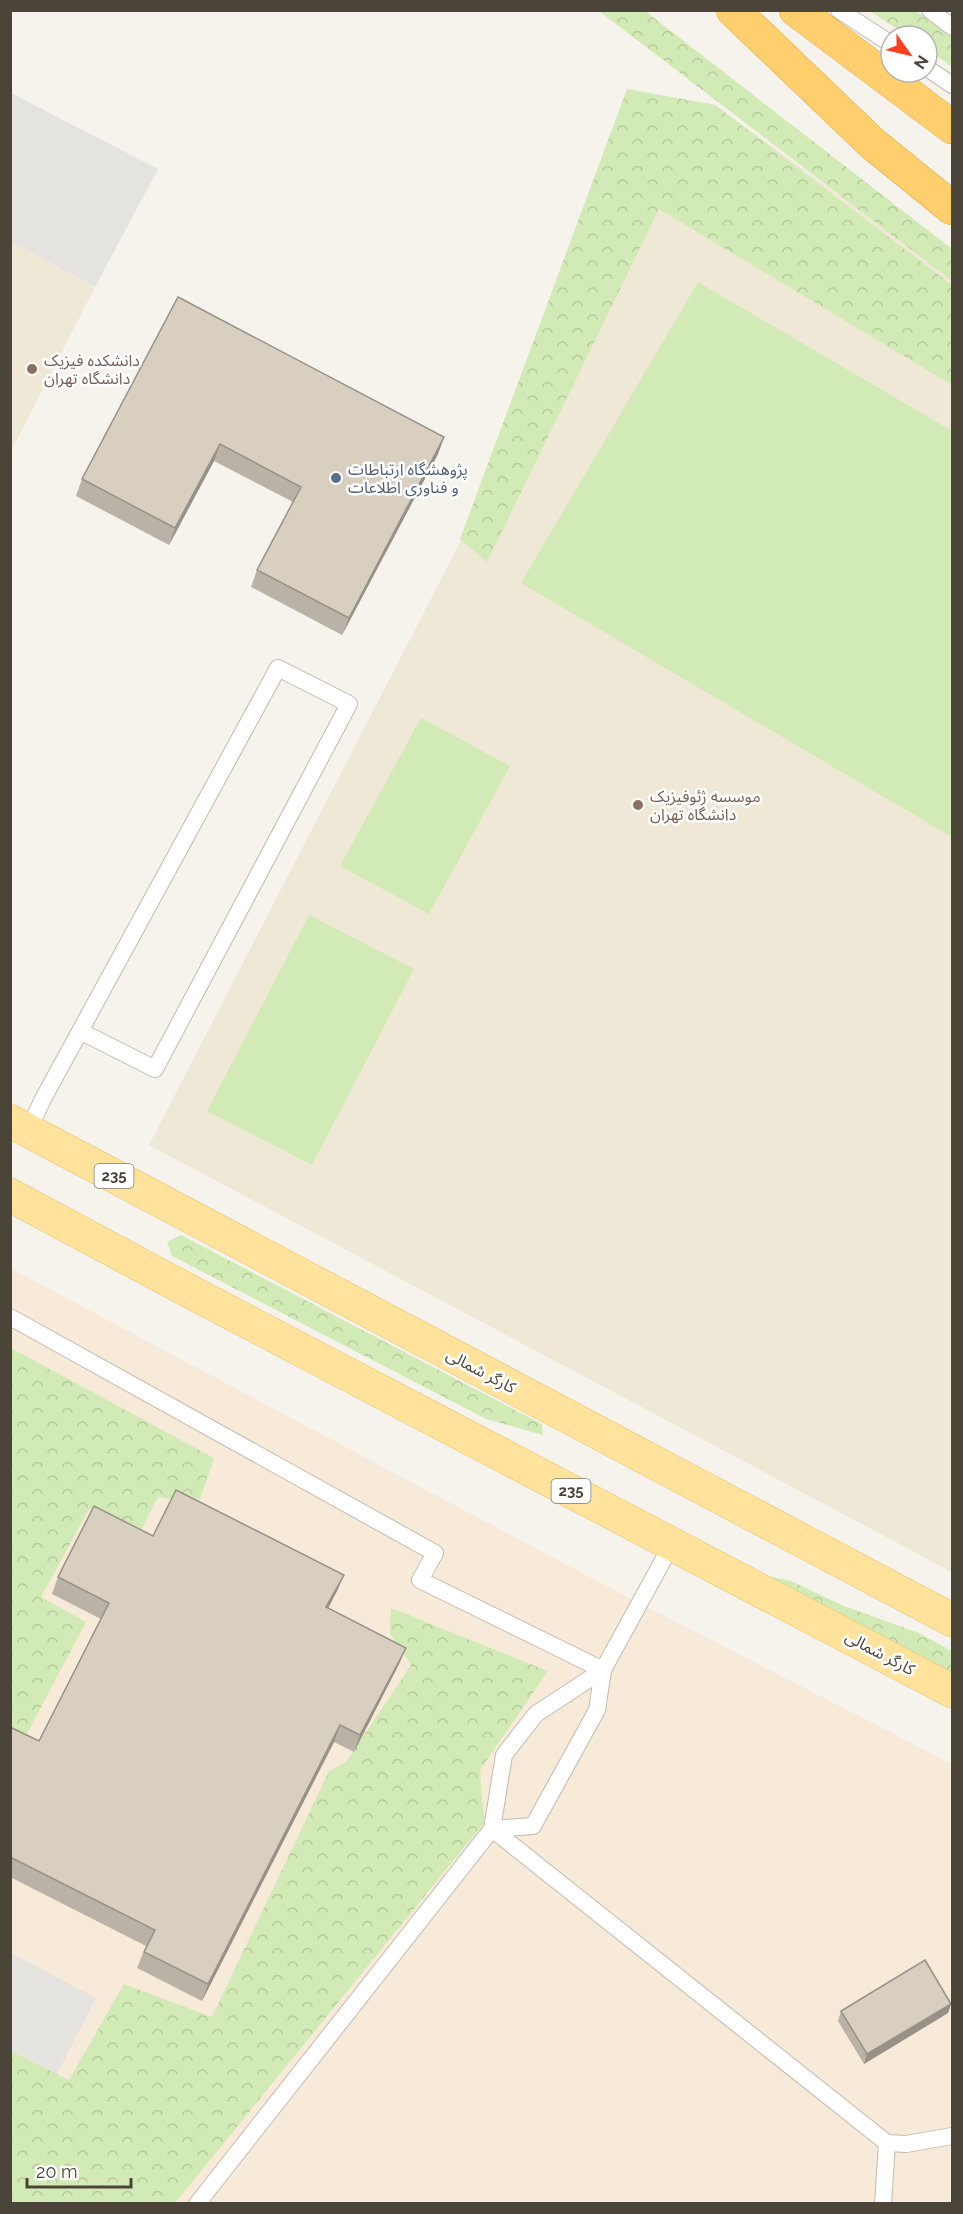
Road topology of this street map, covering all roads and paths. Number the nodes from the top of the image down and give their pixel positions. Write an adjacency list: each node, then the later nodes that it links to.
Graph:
1 (733, 10): 10 (highway)
2 (796, 10): 9 (highway)
3 (839, 10): 6 (lane)
4 (930, 10): 5 (lane)
5 (952, 27)
6 (879, 36)
7 (939, 76): 8 (lane)
8 (952, 85)
9 (952, 127)
10 (952, 208)
11 (80, 1031): 11 (lane); 12 (lane)
12 (19, 1126): 16 (main road, کارگر شمالی / 235)
13 (10, 1195): 15 (main road, کارگر شمالی / 235)
14 (10, 1317): 17 (lane)
15 (672, 1544): 17 (lane); 18 (main road, کارگر شمالی / 235)
16 (952, 1620)
17 (603, 1670): 19 (lane); 19 (lane)
18 (952, 1691)
19 (492, 1829): 21 (lane); 22 (lane)
20 (952, 2136): 21 (lane)
21 (888, 2143): 23 (lane)
22 (197, 2204)
23 (883, 2204)

